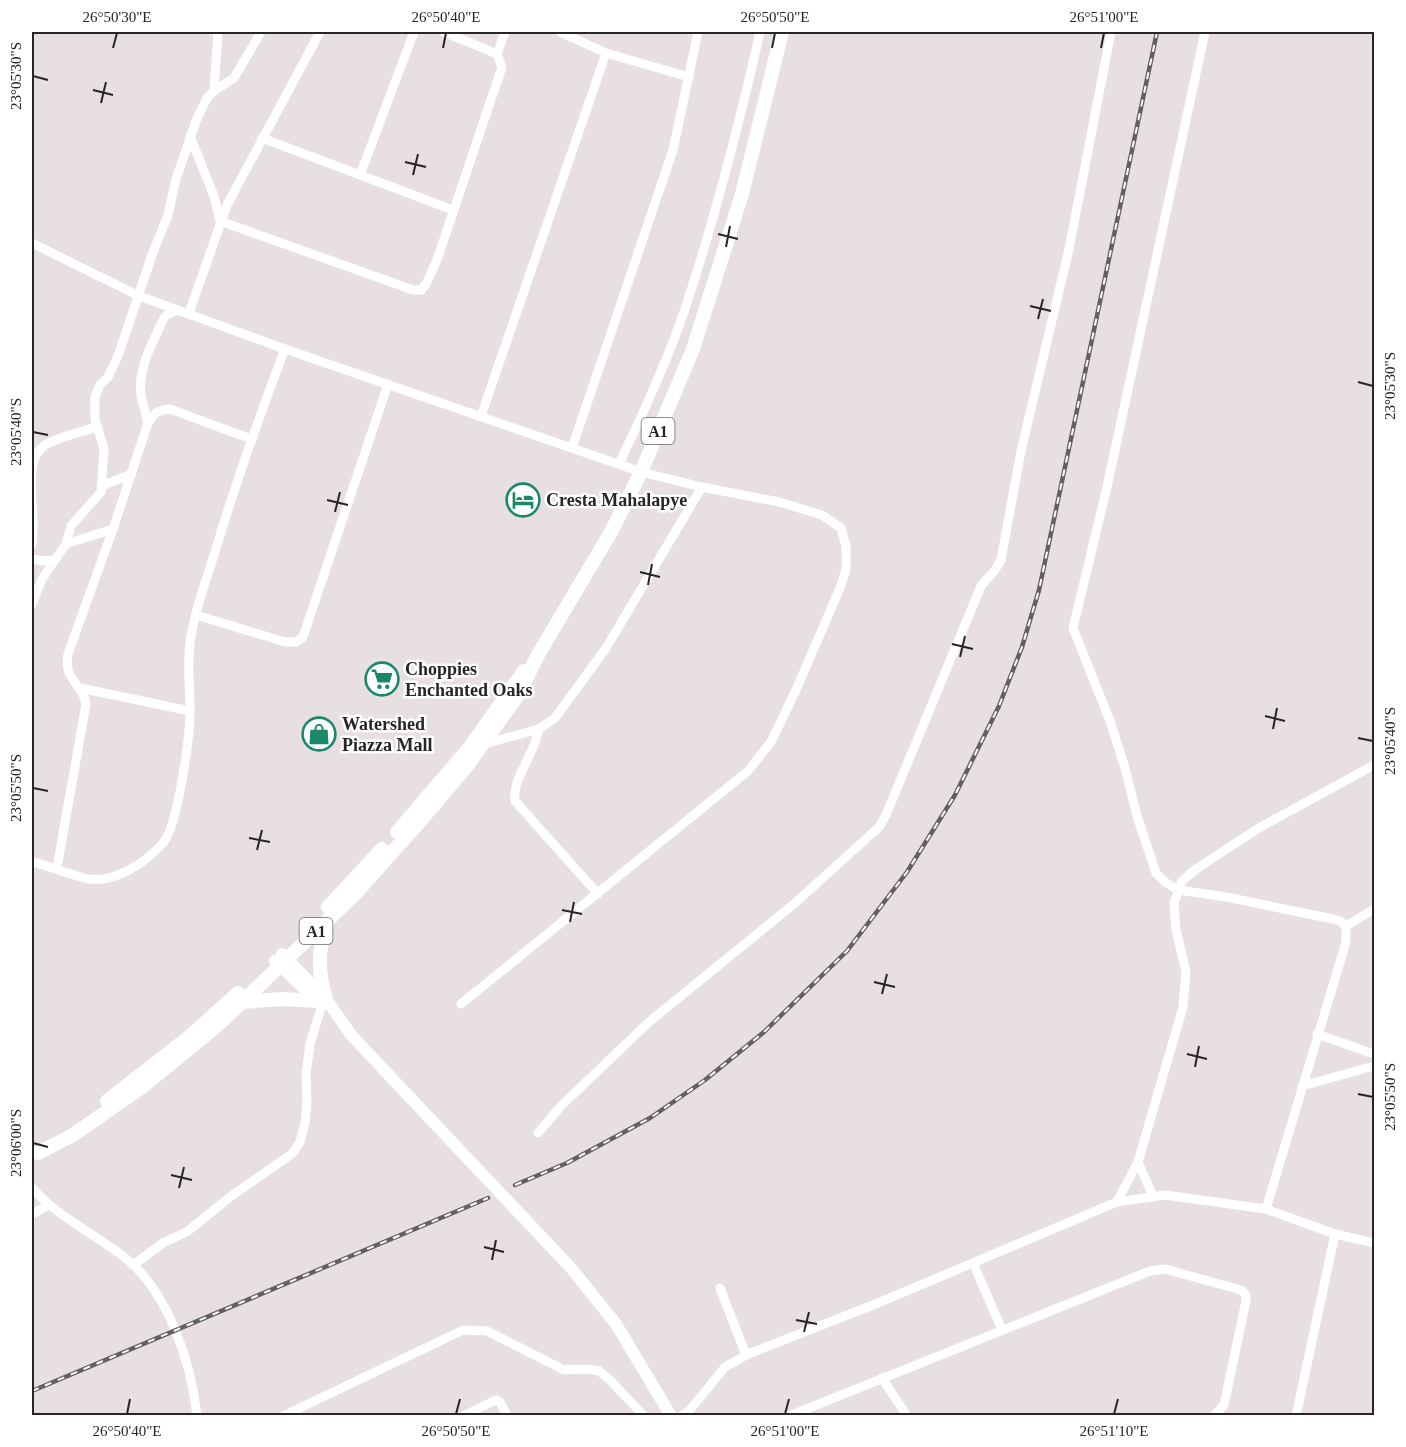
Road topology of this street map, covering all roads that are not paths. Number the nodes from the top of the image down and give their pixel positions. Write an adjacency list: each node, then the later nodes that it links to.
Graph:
1 (218, 32): 16 (street)
2 (261, 32): 16 (street)
3 (320, 32): 18 (street)
4 (414, 32): 19 (street)
5 (444, 32): 14 (street)
6 (505, 32): 14 (street)
7 (560, 32): 13 (street)
8 (698, 32): 15 (street)
9 (760, 32): 33 (street)
10 (782, 32): 34 (highway, A1)
11 (1111, 32): 65 (street)
12 (1205, 32): 52 (street)
13 (606, 53): 15 (street); 28 (street)
14 (497, 54): 20 (street)
15 (689, 77): 32 (street)
16 (214, 91): 17 (street)
17 (190, 136): 21 (street); 23 (street)
18 (262, 138): 19 (street); 21 (street)
19 (360, 175): 20 (street)
20 (453, 210): 21 (street)
21 (220, 221): 25 (street)
22 (32, 243): 23 (street)
23 (139, 296): 24 (street); 30 (street)
24 (178, 310): 25 (street); 29 (street)
25 (189, 313): 26 (street)
26 (285, 349): 27 (street); 31 (street)
27 (388, 384): 28 (street); 44 (street)
28 (482, 416): 32 (street)
29 (148, 423): 31 (street); 35 (street)
30 (98, 426): 36 (street); 39 (street)
31 (251, 439): 44 (street)
32 (572, 447): 33 (street)
33 (620, 464): 34 (street)
34 (641, 472): 37 (street); 48 (highway, A1)
35 (132, 474): 36 (street); 38 (street)
36 (101, 486): 40 (street)
37 (702, 487): 47 (street); 53 (street)
38 (113, 529): 40 (street); 45 (street)
39 (32, 544)
40 (66, 544): 42 (street)
41 (32, 558): 42 (street)
42 (53, 560): 43 (street)
43 (32, 604)
44 (196, 615): 46 (street)
45 (80, 688): 46 (street); 51 (street)
46 (190, 711): 51 (street)
47 (539, 729): 48 (street); 53 (street)
48 (477, 746): 55 (highway, A1); 57 (highway, A1)
49 (1374, 765): 52 (street)
50 (32, 862): 51 (street)
51 (57, 868)
52 (1178, 890): 56 (street); 67 (street)
53 (598, 894): 60 (street)
54 (1374, 909): 56 (street)
55 (329, 918): 57 (highway, A1); 59 (highway)
56 (1346, 926): 61 (street)
57 (281, 960): 58 (highway, A1); 59 (main road); 66 (highway, A1)
58 (242, 1002): 59 (highway); 66 (highway, A1)
59 (322, 1002): 77 (street); 87 (main road)
60 (461, 1004)
61 (1317, 1034): 62 (street); 64 (street)
62 (1374, 1054)
63 (1374, 1066): 64 (street)
64 (1302, 1086): 72 (street)
65 (538, 1133)
66 (34, 1155)
67 (1138, 1162): 69 (street); 70 (street)
68 (32, 1188): 71 (street)
69 (1153, 1196): 70 (street); 72 (street)
70 (1117, 1202): 76 (street)
71 (49, 1205): 73 (street); 77 (street)
72 (1266, 1209): 74 (street)
73 (32, 1214)
74 (1335, 1234): 75 (street); 92 (street)
75 (1374, 1243)
76 (973, 1263): 79 (street); 80 (street)
77 (133, 1265): 82 (street)
78 (720, 1288): 80 (street)
79 (1002, 1330): 81 (street); 91 (street)
80 (746, 1355): 88 (street)
81 (882, 1378): 89 (street); 90 (street)
82 (197, 1416)
83 (283, 1416): 86 (street)
84 (463, 1416): 85 (street)
85 (507, 1416)
86 (644, 1416)
87 (671, 1416)
88 (681, 1416)
89 (789, 1416)
90 (907, 1416)
91 (1214, 1416)
92 (1296, 1416)

